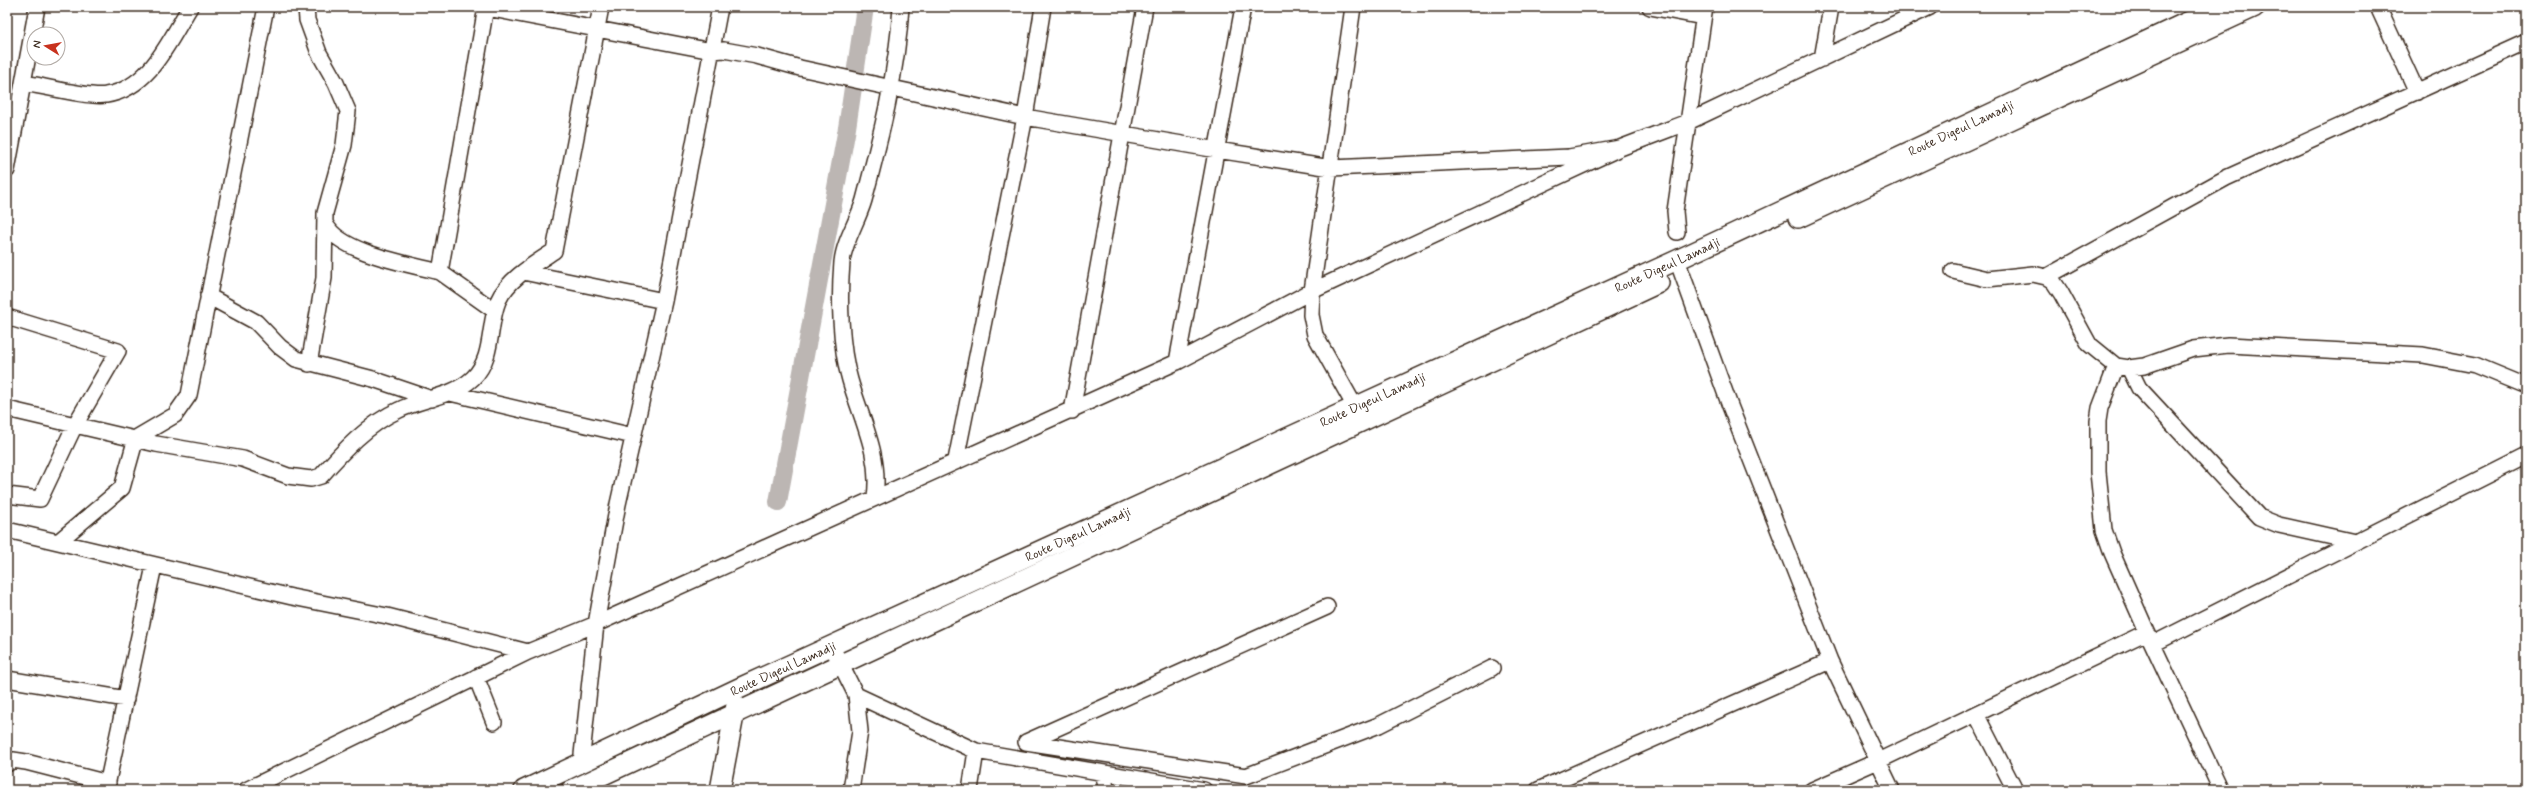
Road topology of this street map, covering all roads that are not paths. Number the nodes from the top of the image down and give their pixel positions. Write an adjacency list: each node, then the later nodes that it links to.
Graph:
1 (37, 7): 24 (street)
2 (190, 7): 24 (street)
3 (266, 7): 42 (street)
4 (306, 7): 34 (street)
5 (485, 7): 20 (street); 38 (street)
6 (601, 7): 20 (street)
7 (720, 7): 22 (street)
8 (901, 7): 25 (street)
9 (1043, 7): 27 (street)
10 (1145, 7): 29 (street)
11 (1243, 7): 31 (street)
12 (1353, 7): 32 (street)
13 (1650, 7): 19 (street)
14 (1831, 7): 23 (street)
15 (1930, 7): 23 (street)
16 (2219, 7): 36 (main road, Route Digeul Lamadji)
17 (2255, 7): 36 (main road, Route Digeul Lamadji)
18 (2378, 7): 26 (street)
19 (1704, 12): 28 (street)
20 (597, 28): 22 (street); 39 (street)
21 (2526, 42): 26 (street)
22 (712, 51): 25 (street); 43 (street)
23 (1822, 59): 28 (street)
24 (24, 83): 33 (street)
25 (892, 89): 27 (street); 61 (street)
26 (2417, 92): 40 (street)
27 (1025, 117): 29 (street); 59 (street)
28 (1688, 122): 30 (street); 35 (street)
29 (1122, 133): 31 (street); 54 (street)
30 (1620, 148): 32 (street); 41 (street)
31 (1217, 150): 32 (street); 46 (street)
32 (1331, 168): 41 (street)
33 (7, 170)
34 (325, 222): 38 (street); 47 (street)
35 (1677, 232)
36 (1679, 266): 52 (main road, Route Digeul Lamadji); 71 (street); 72 (main road, Route Digeul Lamadji)
37 (1953, 271): 40 (street)
38 (440, 272): 44 (street)
39 (523, 272): 43 (street); 44 (street)
40 (2046, 277): 48 (street)
41 (1312, 291): 46 (street); 52 (street)
42 (208, 296): 47 (street); 57 (street)
43 (664, 301): 56 (street)
44 (495, 311): 50 (street)
45 (7, 317): 55 (street)
46 (1176, 362): 54 (street)
47 (309, 364): 51 (street)
48 (2122, 367): 49 (street); 64 (street); 68 (street)
49 (2526, 386)
50 (450, 393): 51 (street); 56 (street)
51 (432, 399): 57 (street)
52 (1354, 406): 69 (main road, Route Digeul Lamadji)
53 (7, 409): 55 (street)
54 (1072, 411): 59 (street)
55 (75, 425): 57 (street); 60 (street)
56 (633, 436): 67 (street)
57 (136, 438): 63 (street)
58 (2526, 456): 64 (street)
59 (956, 460): 61 (street)
60 (7, 495)
61 (875, 497): 67 (street)
62 (7, 530): 63 (street)
63 (58, 542): 65 (street)
64 (2355, 542): 68 (street)
65 (154, 566): 70 (street); 78 (street)
66 (1328, 608): 82 (street)
67 (596, 624): 70 (street); 87 (street)
68 (2150, 638): 80 (street); 102 (street)
69 (832, 645): 72 (street); 76 (main road, Route Digeul Lamadji)
70 (528, 652): 74 (street)
71 (1830, 661): 85 (street); 98 (street)
72 (840, 664): 77 (street); 79 (main road, Route Digeul Lamadji)
73 (1492, 668): 82 (street)
74 (476, 677): 81 (street); 90 (street)
75 (7, 679): 78 (street)
76 (739, 688): 79 (main road); 87 (main road, Route Digeul Lamadji)
77 (856, 695): 83 (street); 94 (street)
78 (126, 699): 89 (street)
79 (734, 714): 92 (main road, Route Digeul Lamadji); 93 (main road)
80 (1976, 714): 85 (street); 101 (street)
81 (494, 722)
82 (1026, 742): 84 (street)
83 (976, 751): 84 (street); 95 (street)
84 (999, 754): 88 (street)
85 (1878, 761): 99 (street); 100 (street)
86 (7, 764): 89 (street)
87 (581, 764): 91 (main road, Route Digeul Lamadji)
88 (1104, 774): 96 (street); 97 (street)
89 (107, 786)
90 (246, 790)
91 (524, 790)
92 (571, 790)
93 (720, 790)
94 (851, 790)
95 (970, 790)
96 (1106, 790)
97 (1204, 790)
98 (1538, 790)
99 (1812, 790)
100 (1892, 790)
101 (2015, 790)
102 (2221, 790)

